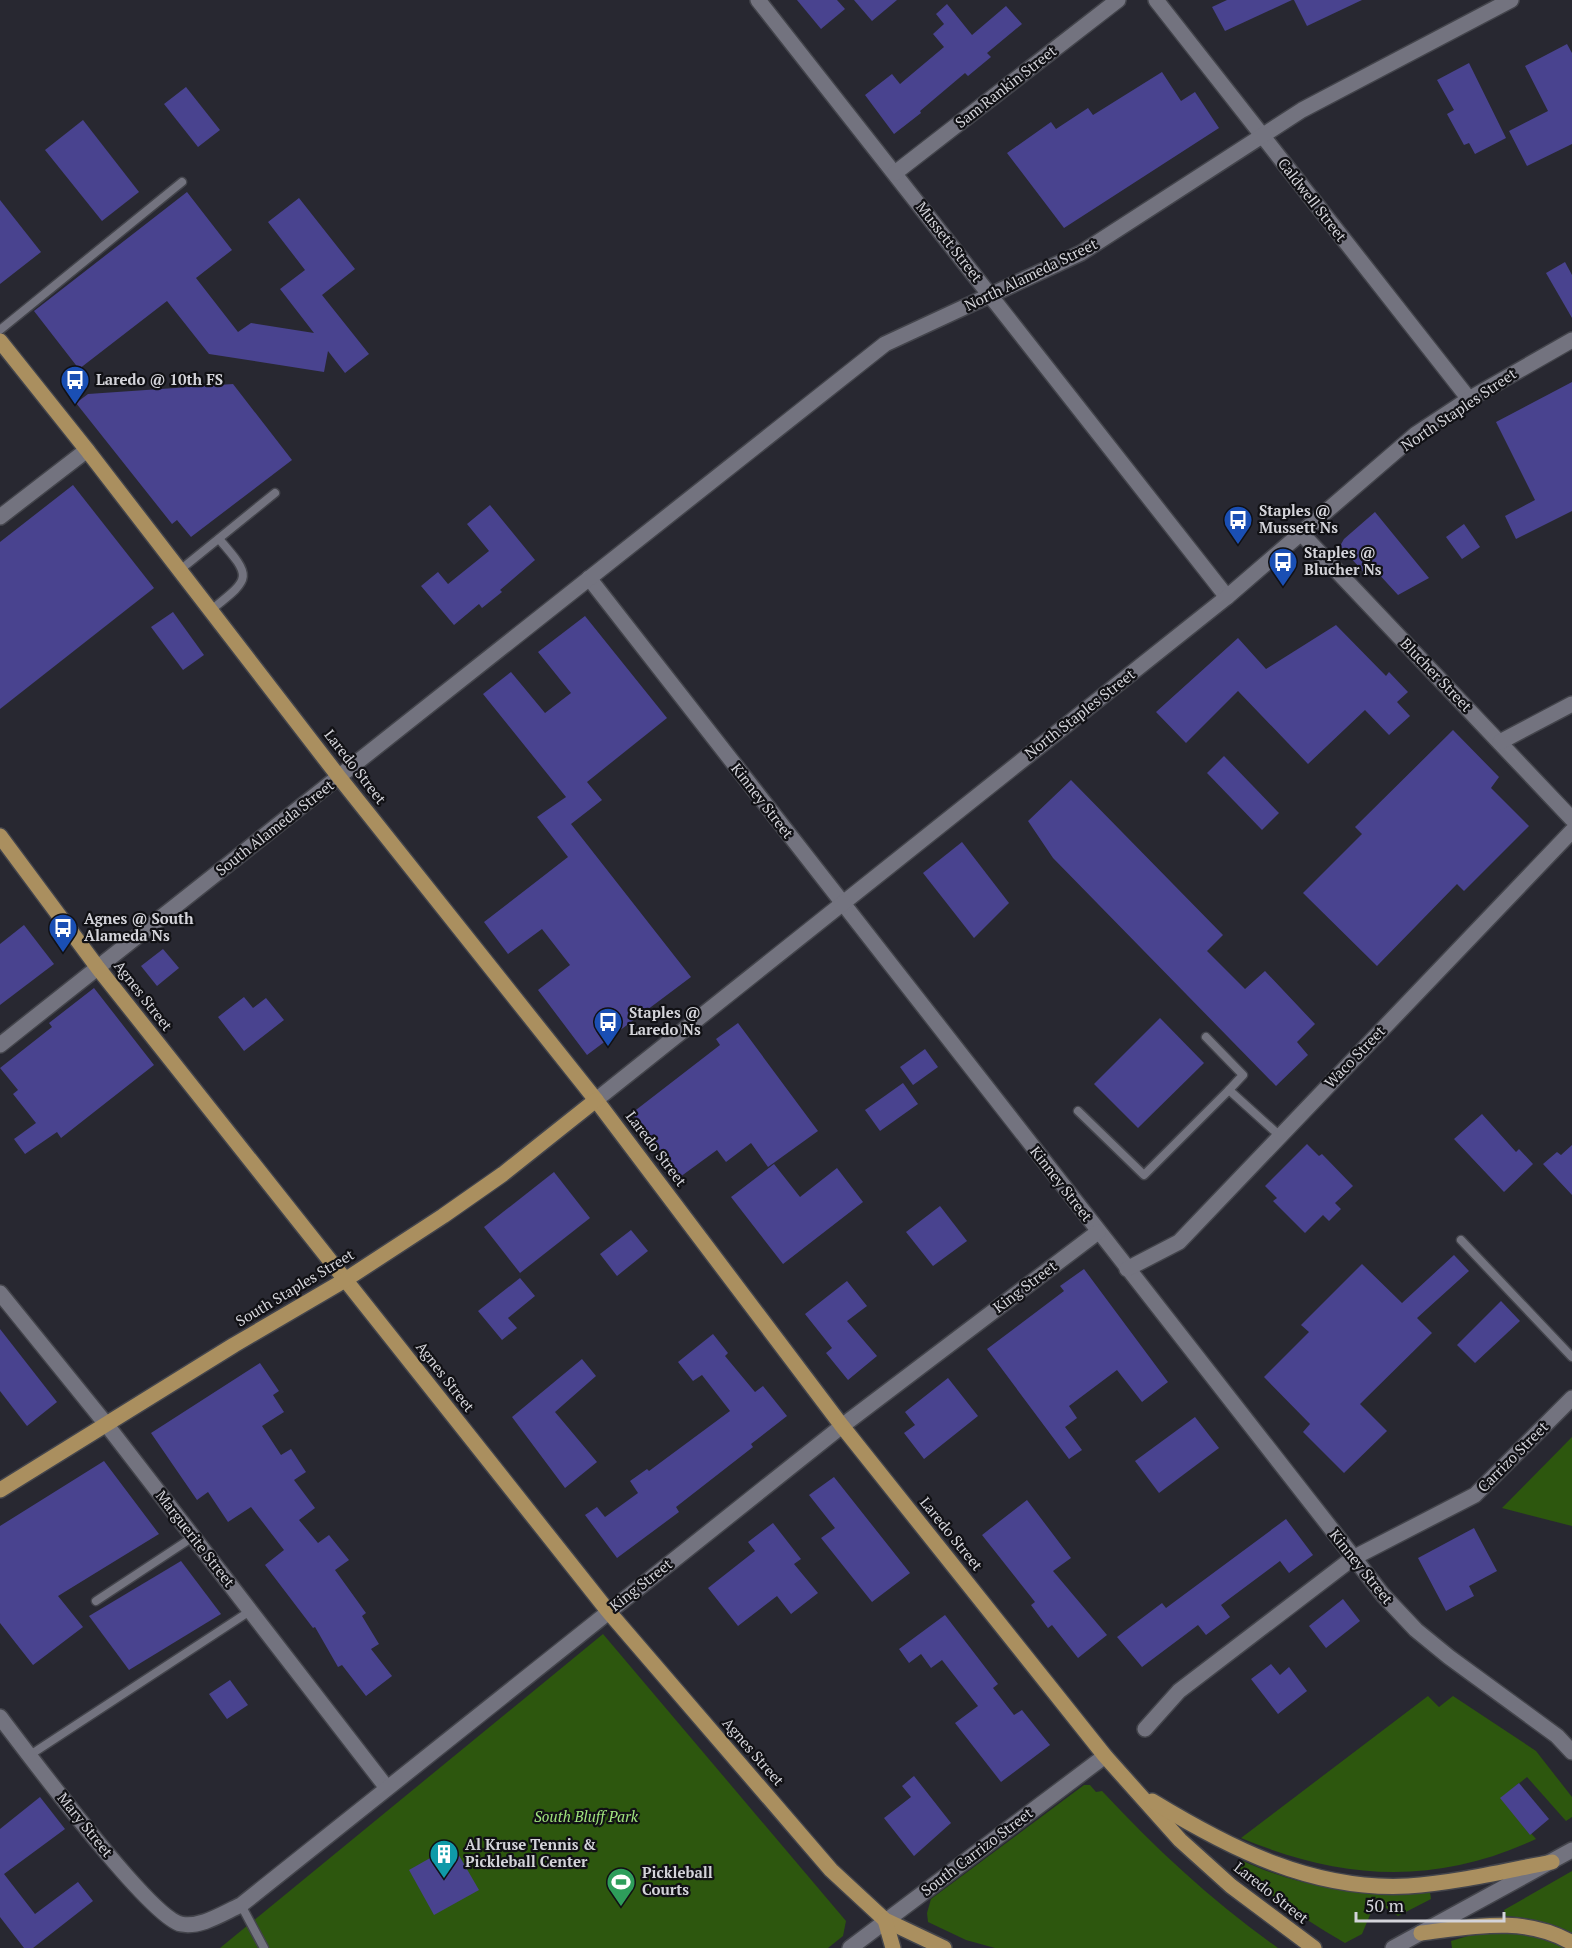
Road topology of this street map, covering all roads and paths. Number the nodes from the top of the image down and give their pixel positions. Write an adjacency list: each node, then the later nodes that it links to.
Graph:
1 (758, 0): 6 (street, Mussett Street)
2 (1118, 0): 6 (street, Sam Rankin Street)
3 (1156, 0): 5 (street, Caldwell Street)
4 (1510, 0): 5 (street, North Alameda Street)
5 (1262, 136): 8 (street, North Alameda Street); 12 (street, Caldwell Street)
6 (895, 173): 8 (street, Mussett Street)
7 (182, 182): 9 (lane)
8 (991, 296): 18 (street, North Alameda Street); 21 (street, Mussett Street)
9 (0, 330)
10 (1572, 340): 12 (street, North Staples Street)
11 (0, 341): 13 (main road, Laredo Street)
12 (1469, 399): 16 (street, North Staples Street)
13 (87, 450): 15 (street); 19 (main road, Laredo Street)
14 (275, 493): 17 (lane)
15 (0, 517)
16 (1300, 532): 21 (street, North Staples Street); 24 (street, Blucher Street)
17 (219, 539): 19 (lane); 22 (lane)
18 (632, 542): 20 (street, South Alameda Street)
19 (180, 570): 22 (main road, Laredo Street)
20 (589, 578): 25 (street, South Alameda Street); 29 (street, Kinney Street)
21 (1227, 597): 29 (street, North Staples Street)
22 (211, 610): 25 (main road, Laredo Street)
23 (1572, 704): 24 (street)
24 (1500, 742): 26 (street, Blucher Street)
25 (339, 777): 30 (street, South Alameda Street); 34 (main road, Laredo Street)
26 (1572, 819)
27 (1572, 831): 36 (street, Waco Street)
28 (0, 836): 30 (main road, Agnes Street)
29 (842, 903): 34 (street, North Staples Street); 37 (street, Kinney Street)
30 (98, 968): 32 (street, South Alameda Street); 40 (main road, Agnes Street)
31 (1206, 1037): 33 (lane)
32 (0, 1045)
33 (1229, 1090): 35 (lane); 36 (lane)
34 (596, 1100): 40 (main road, South Staples Street); 45 (main road, Laredo Street)
35 (1078, 1111)
36 (1280, 1136): 39 (street, Waco Street)
37 (1098, 1232): 39 (street, Kinney Street); 45 (street, King Street)
38 (1461, 1240): 42 (lane)
39 (1127, 1269): 48 (street, Kinney Street)
40 (345, 1280): 44 (main road, South Staples Street); 51 (main road, Agnes Street)
41 (0, 1293): 44 (street, Marguerite Street)
42 (1572, 1357)
43 (1572, 1398): 48 (street, Carrizo Street)
44 (106, 1424): 46 (main road, South Staples Street); 47 (street, Marguerite Street)
45 (842, 1426): 51 (street, King Street); 56 (main road, Laredo Street)
46 (0, 1490)
47 (193, 1537): 49 (lane); 50 (street, Marguerite Street)
48 (1353, 1558): 53 (street); 54 (street, Kinney Street)
49 (96, 1601)
50 (250, 1611): 55 (lane); 57 (street, Marguerite Street)
51 (608, 1611): 57 (street, King Street); 62 (main road, Agnes Street)
52 (0, 1717): 55 (street, Mary Street)
53 (1145, 1729)
54 (1572, 1752)
55 (30, 1755): 63 (street, Mary Street)
56 (1105, 1756): 58 (main road, Laredo Street); 62 (street, South Carrizo Street)
57 (387, 1788): 61 (street, King Street)
58 (1135, 1790): 60 (main road); 70 (main road, Laredo Street)
59 (1572, 1850): 60 (street)
60 (1552, 1862): 64 (street)
61 (241, 1905): 63 (street, King Street); 66 (lane)
62 (885, 1920): 67 (street, South Carrizo Street); 68 (main road); 69 (main road)
63 (179, 1924)
64 (1415, 1936): 65 (main road); 71 (street)
65 (1572, 1943)
66 (264, 1948)
67 (850, 1948)
68 (893, 1948)
69 (944, 1948)
70 (1314, 1948)
71 (1393, 1948)

